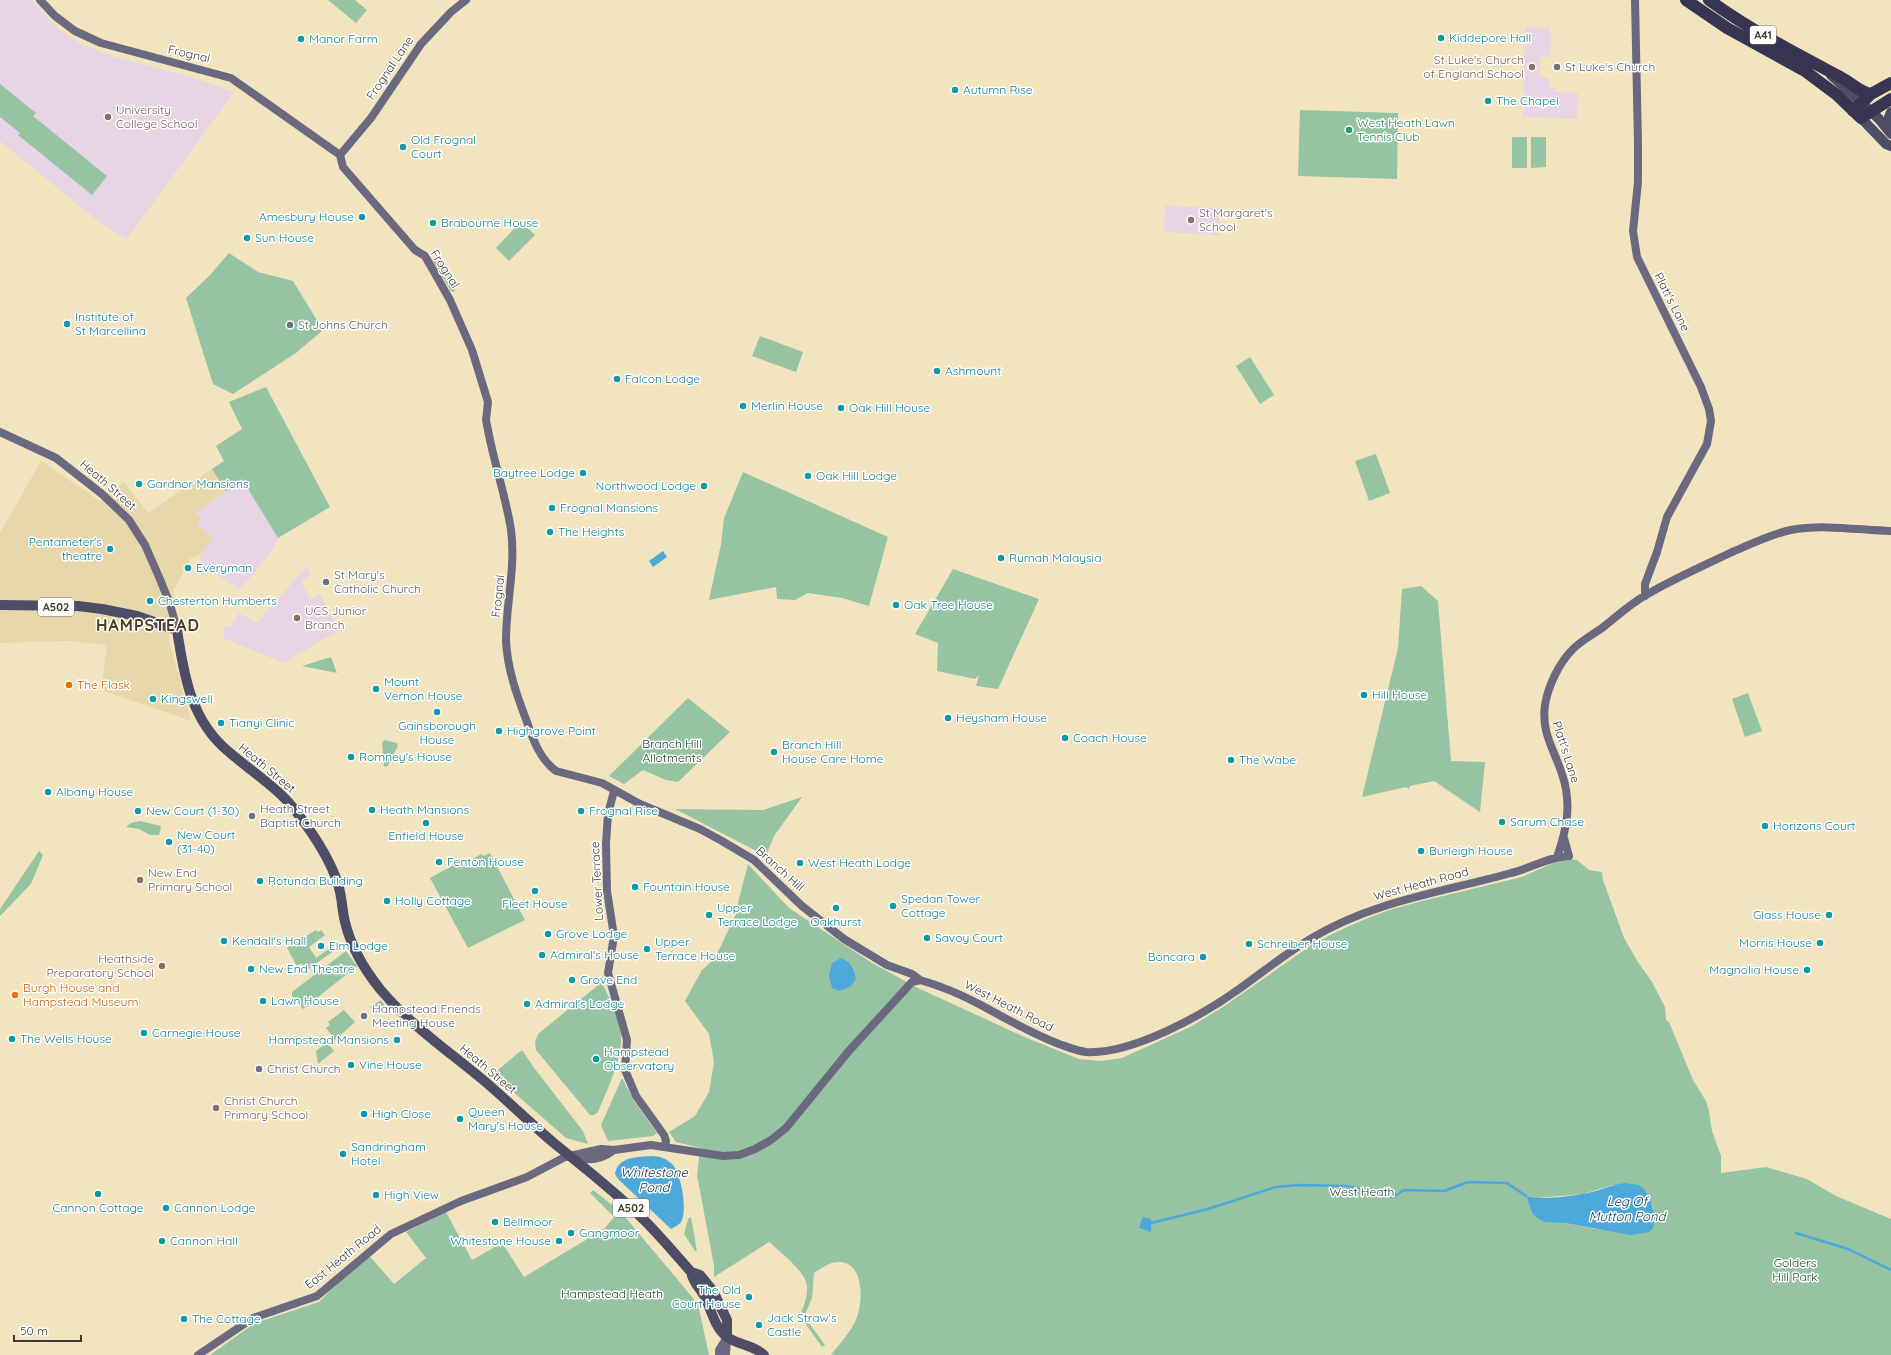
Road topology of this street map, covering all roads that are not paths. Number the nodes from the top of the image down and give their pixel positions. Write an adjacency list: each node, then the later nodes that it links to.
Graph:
1 (40, 0): 15 (street, Frognal)
2 (466, 0): 15 (street, Frognal Lane)
3 (1635, 0): 18 (street, Platt's Lane)
4 (1686, 0): 10 (highway, A41)
5 (1709, 0): 6 (highway, A41)
6 (1828, 71): 8 (highway, A41); 10 (main road)
7 (1891, 83): 8 (highway)
8 (1872, 94): 10 (highway)
9 (1891, 99): 10 (highway)
10 (1862, 111): 13 (main road); 14 (main road)
11 (1891, 112): 12 (main road)
12 (1891, 128)
13 (1891, 134)
14 (1891, 146)
15 (340, 155): 21 (street, Frognal)
16 (0, 432): 20 (street, Heath Street)
17 (1891, 531): 18 (street, Platt's Lane)
18 (1645, 596): 22 (street, Platt's Lane)
19 (0, 605): 20 (main road, A502)
20 (177, 630): 27 (main road, Heath Street / A502)
21 (614, 791): 25 (street, Branch Hill); 26 (street, Lower Terrace)
22 (1564, 838): 23 (street, Platt's Lane); 24 (street, Platt's Lane)
23 (1568, 856): 24 (street, West Heath Road)
24 (1557, 857): 25 (street, West Heath Road)
25 (920, 980): 26 (street)
26 (665, 1147): 27 (street)
27 (572, 1156): 28 (main road, Heath Street / A502); 29 (street, East Heath Road)
28 (727, 1337): 30 (street); 31 (street); 32 (main road)
29 (198, 1355)
30 (719, 1355)
31 (726, 1355)
32 (764, 1355)

